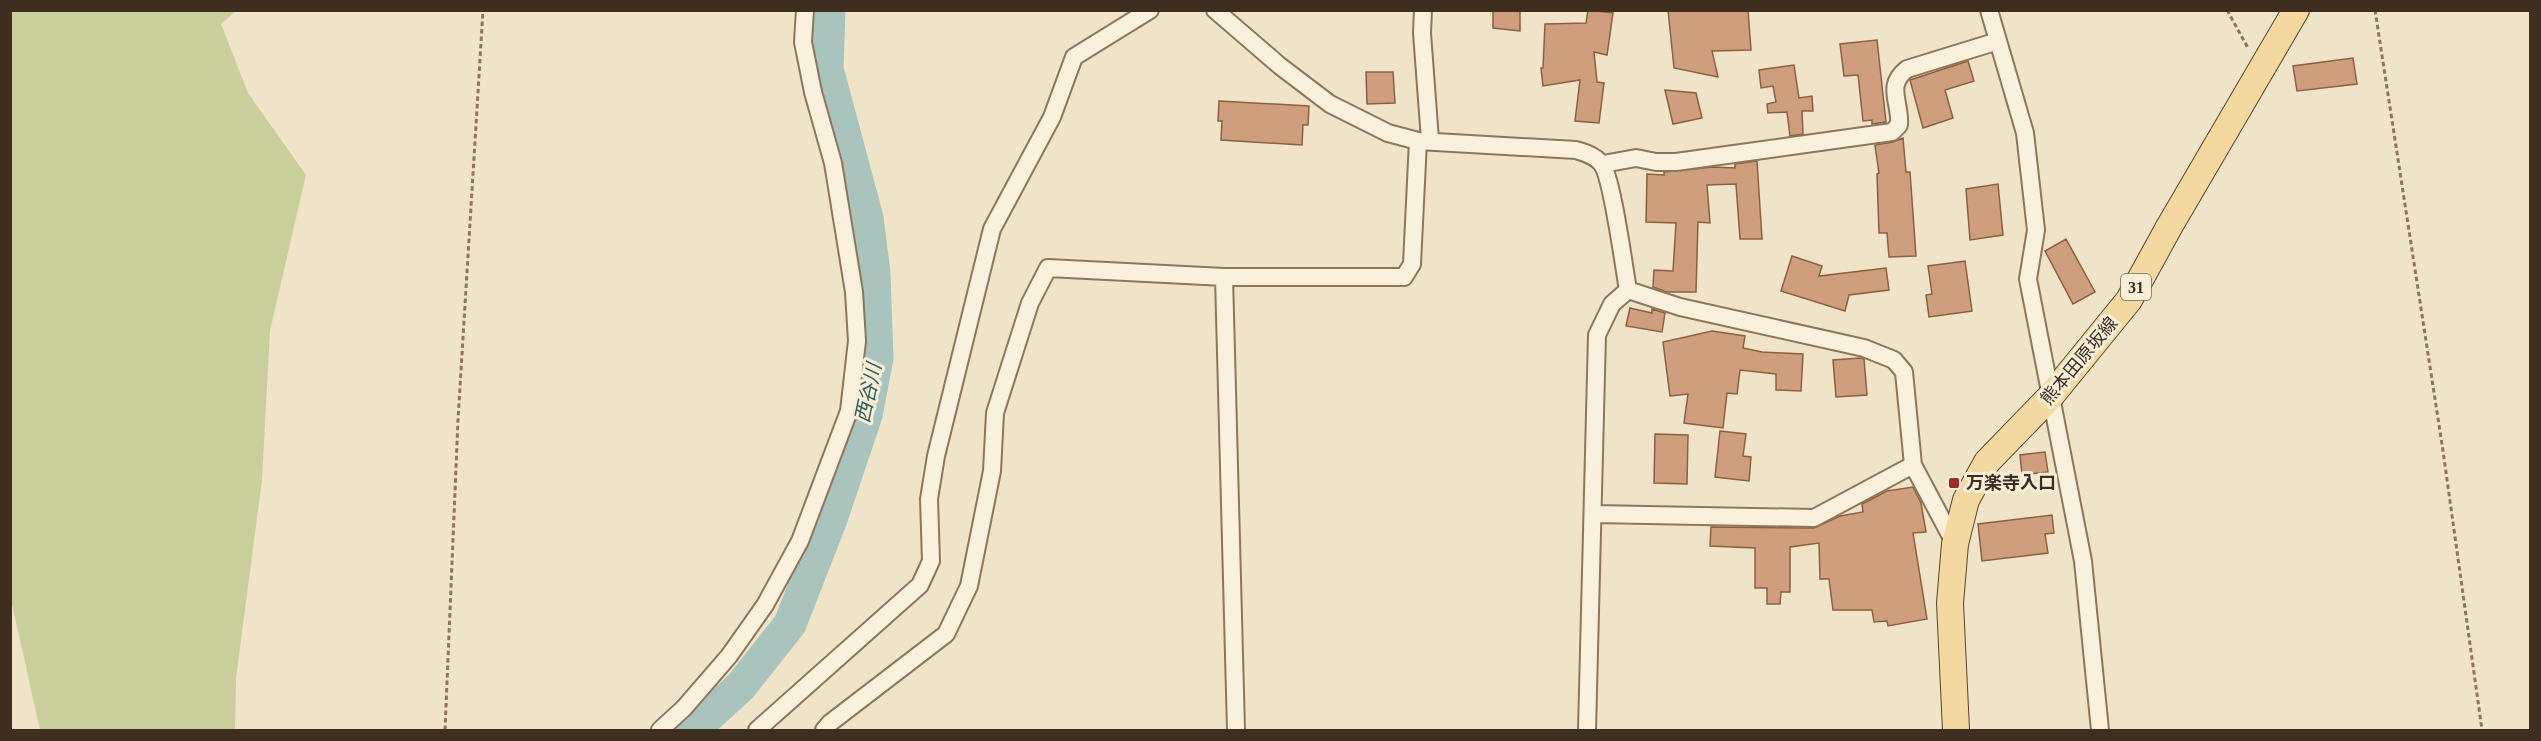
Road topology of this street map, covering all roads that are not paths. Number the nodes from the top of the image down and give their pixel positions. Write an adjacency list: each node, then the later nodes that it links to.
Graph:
1 (805, 10): 16 (street)
2 (1150, 10): 17 (street)
3 (1215, 10): 8 (street)
4 (1423, 10): 8 (street)
5 (1989, 10): 7 (street)
6 (2296, 10): 12 (main road, 熊本田原坂線 / 31)
7 (1998, 41): 9 (street); 12 (street)
8 (1424, 140): 9 (street); 10 (street)
9 (1602, 164): 11 (street)
10 (1224, 277): 18 (street); 19 (street)
11 (1629, 290): 13 (street); 14 (street)
12 (2050, 398): 15 (main road, 熊本田原坂線 / 31); 22 (street)
13 (1913, 465): 14 (street); 15 (street)
14 (1594, 514): 20 (street)
15 (1955, 544): 21 (main road, 熊本田原坂線 / 31)
16 (660, 730)
17 (757, 730)
18 (824, 730)
19 (1236, 730)
20 (1587, 730)
21 (1956, 730)
22 (2100, 730)

